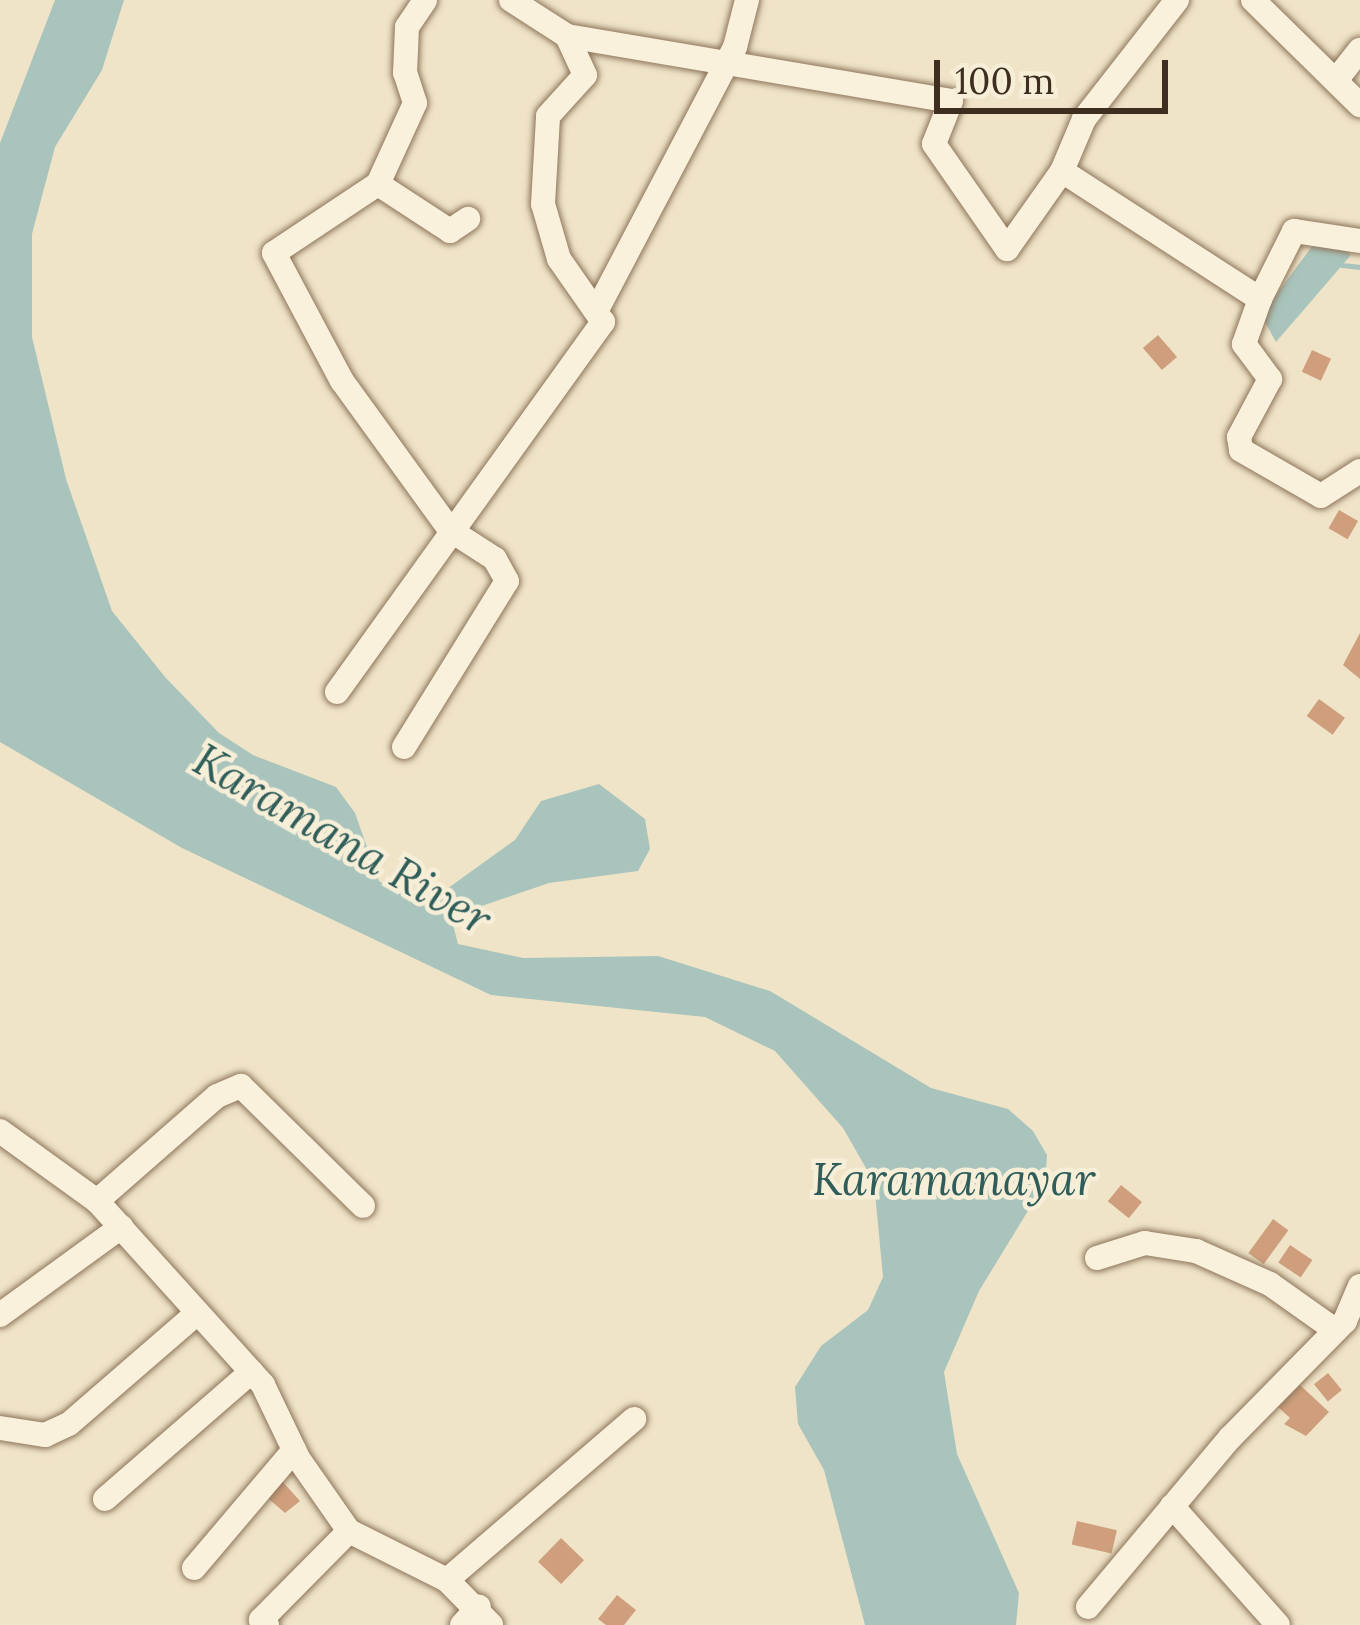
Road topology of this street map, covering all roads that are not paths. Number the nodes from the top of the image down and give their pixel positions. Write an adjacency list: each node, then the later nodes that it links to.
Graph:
1 (425, 0): 12 (street)
2 (511, 0): 6 (street)
3 (747, 0): 8 (street)
4 (1177, 0): 11 (street)
5 (1253, 0): 9 (street)
6 (566, 36): 8 (street); 16 (street)
7 (1360, 50): 9 (street)
8 (722, 62): 11 (street); 16 (street)
9 (1336, 79): 10 (street)
10 (1360, 105)
11 (1062, 171): 15 (street)
12 (378, 184): 13 (street); 18 (street)
13 (469, 219)
14 (1360, 241): 15 (street)
15 (1260, 299): 17 (street)
16 (599, 306): 18 (street)
17 (1360, 471)
18 (450, 530): 19 (street); 20 (street)
19 (337, 692)
20 (404, 747)
21 (0, 1131): 22 (street)
22 (97, 1201): 23 (street); 24 (street)
23 (363, 1206)
24 (121, 1227): 27 (street); 28 (street)
25 (1097, 1258): 29 (street)
26 (1360, 1286): 29 (street)
27 (197, 1313): 30 (street); 32 (street)
28 (0, 1315)
29 (1348, 1321): 35 (street)
30 (251, 1372): 33 (street); 34 (street)
31 (634, 1419): 38 (street)
32 (0, 1428)
33 (294, 1450): 36 (street); 37 (street)
34 (105, 1499)
35 (1172, 1506): 39 (street); 42 (street)
36 (349, 1531): 38 (street); 41 (street)
37 (194, 1568)
38 (448, 1580): 40 (street)
39 (1088, 1607)
40 (478, 1619)
41 (267, 1625)
42 (1278, 1625)

